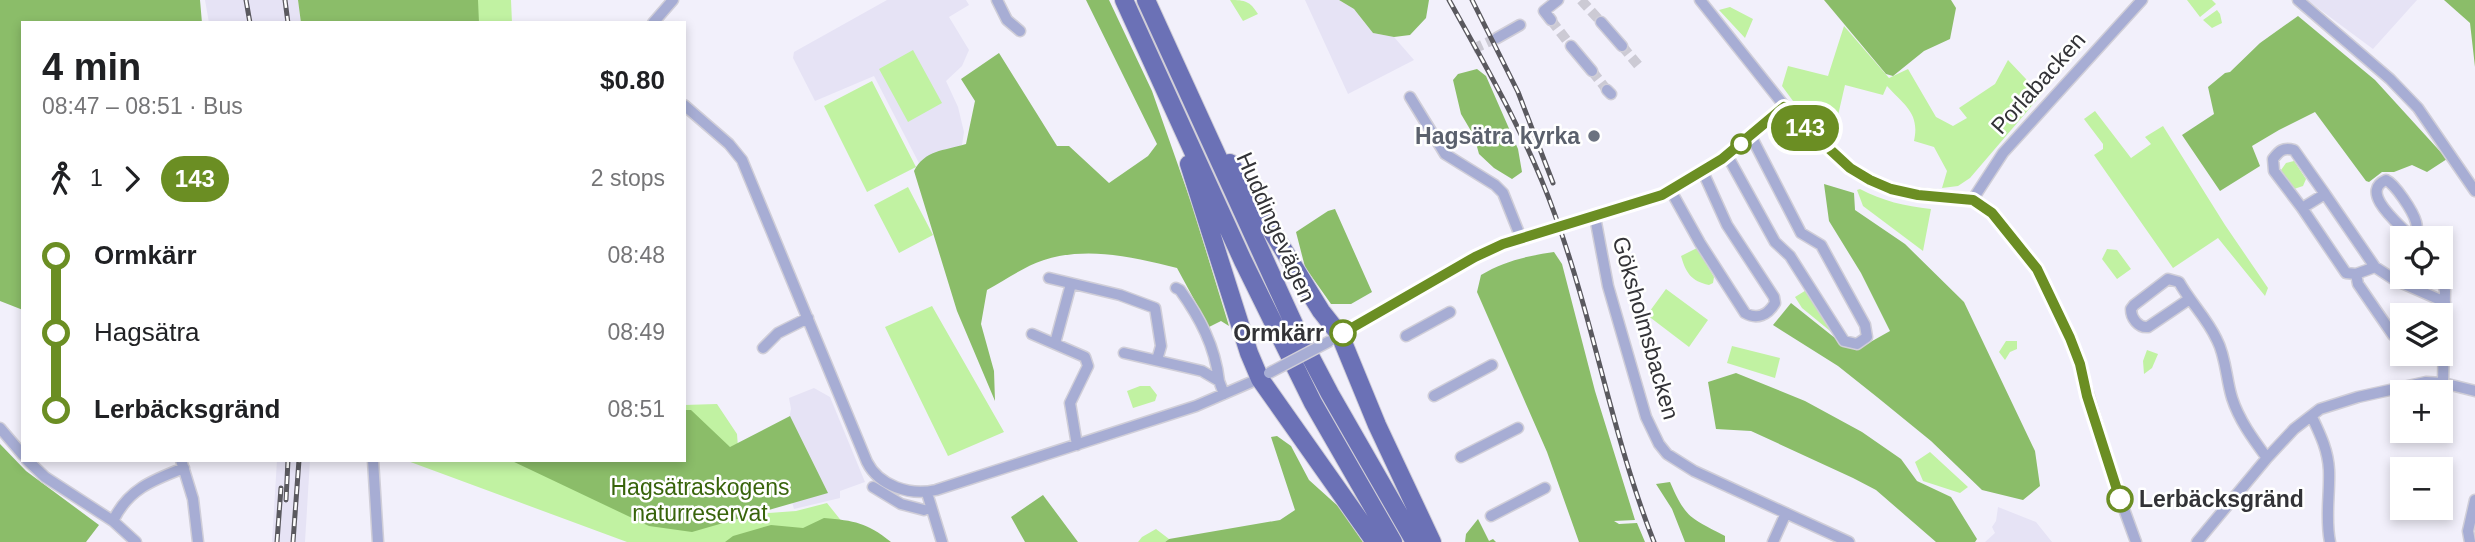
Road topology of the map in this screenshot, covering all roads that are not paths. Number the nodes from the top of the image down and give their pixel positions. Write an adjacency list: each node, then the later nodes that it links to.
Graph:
1 (673, 0): 10 (street)
2 (997, 0): 13 (street)
3 (1124, 0): 21 (main road, Huddingevägen)
4 (1146, 0): 22 (main road, Huddingevägen)
5 (1558, 0): 9 (street)
6 (1700, 0): 20 (street)
7 (2142, 0): 29 (street, Porlabacken)
8 (2298, 0): 27 (street)
9 (1550, 20)
10 (655, 21)
11 (1601, 22): 16 (street)
12 (1520, 25): 14 (street)
13 (1020, 31)
14 (1497, 38)
15 (1572, 46): 17 (street)
16 (1622, 46)
17 (1592, 71)
18 (1410, 97): 33 (street)
19 (686, 107): 43 (street)
20 (1784, 107): 23 (street); 29 (street)
21 (1179, 119): 53 (main road); 84 (main road, Huddingevägen)
22 (1208, 136): 47 (main road); 85 (main road, Huddingevägen)
23 (1751, 136): 24 (street); 24 (street)
24 (1727, 155): 25 (street)
25 (1703, 172): 26 (street); 26 (street)
26 (1671, 191): 31 (street)
27 (2475, 191)
28 (2325, 194): 30 (street); 30 (street); 34 (street)
29 (1973, 200): 89 (street)
30 (2302, 208): 35 (street)
31 (1595, 217): 33 (street); 76 (street, Göksholmsbacken)
32 (2418, 236): 32 (street)
33 (1521, 238): 47 (street)
34 (2375, 267): 35 (street); 41 (street)
35 (2356, 274): 44 (street)
36 (1049, 278): 37 (street)
37 (1071, 284): 48 (street); 51 (street)
38 (1176, 288): 55 (street)
39 (2444, 289): 41 (street)
40 (2188, 300): 40 (street); 67 (street)
41 (2445, 302): 54 (street)
42 (1450, 312): 46 (street)
43 (808, 317): 49 (street); 73 (street)
44 (2390, 331)
45 (1032, 334): 48 (street)
46 (1406, 336)
47 (1335, 338): 53 (street, bridge); 86 (main road)
48 (1055, 343): 64 (street)
49 (763, 348)
50 (1124, 353): 51 (street)
51 (1157, 360): 55 (street)
52 (1492, 365): 60 (street)
53 (1265, 376): 59 (street); 83 (main road)
54 (2443, 380)
55 (1219, 381): 59 (street)
56 (2453, 386): 58 (street)
57 (2390, 390): 61 (street)
58 (2475, 391)
59 (1224, 394): 64 (street)
60 (1434, 396)
61 (2312, 417): 67 (street); 91 (street)
62 (0, 428): 65 (street)
63 (1518, 428): 66 (street)
64 (1077, 445): 73 (street)
65 (21, 453)
66 (1461, 457)
67 (2267, 458): 90 (street)
68 (29, 462): 78 (street)
69 (373, 462): 81 (street)
70 (183, 464): 78 (street); 80 (street)
71 (873, 487): 75 (street)
72 (1545, 488): 77 (street)
73 (927, 492): 82 (street)
74 (2475, 500): 92 (street)
75 (924, 510)
76 (1786, 513): 87 (street); 88 (street, Göksholmsbacken)
77 (1491, 516)
78 (113, 521): 79 (street)
79 (136, 542)
80 (198, 542)
81 (378, 542)
82 (942, 542)
83 (1375, 542)
84 (1393, 542)
85 (1415, 542)
86 (1433, 542)
87 (1773, 542)
88 (1849, 542)
89 (2136, 542)
90 (2197, 542)
91 (2330, 542)
92 (2470, 542)

